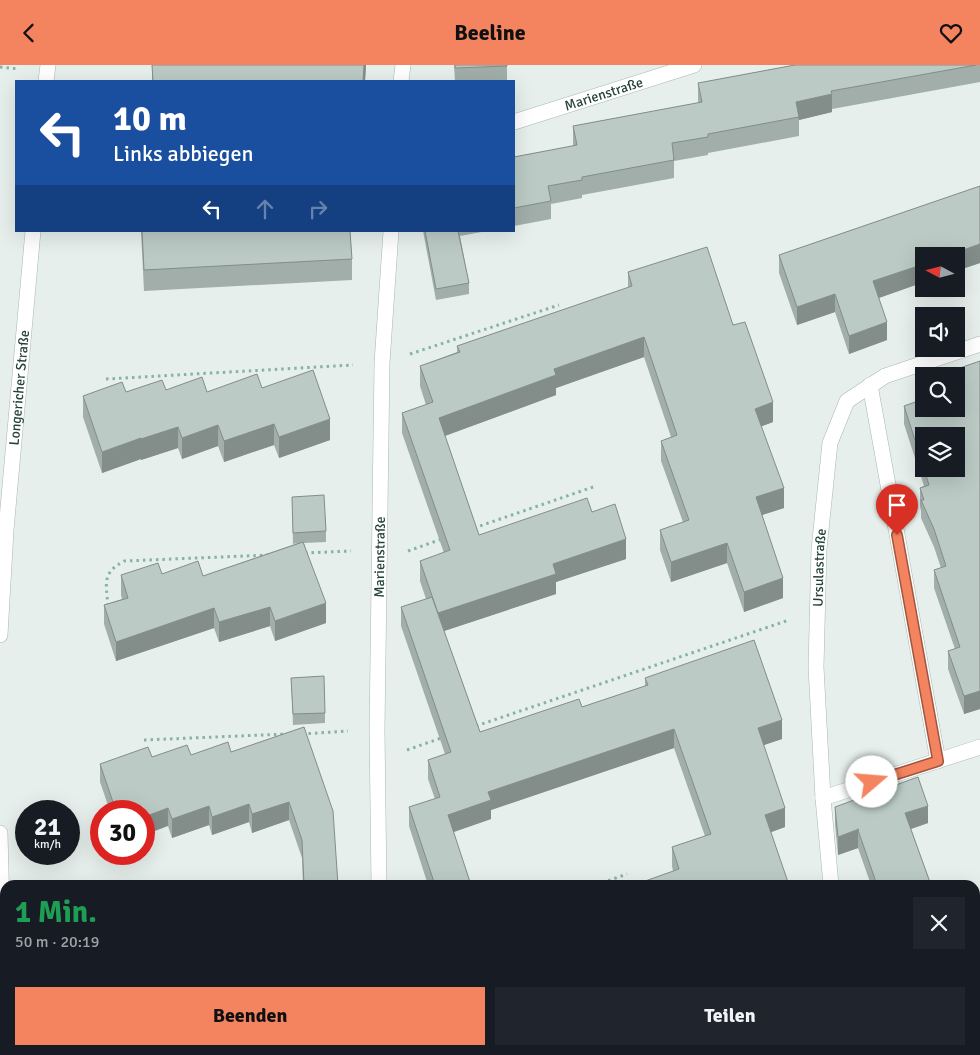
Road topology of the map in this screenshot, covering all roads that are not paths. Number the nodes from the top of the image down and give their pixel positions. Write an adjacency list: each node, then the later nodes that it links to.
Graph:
1 (48, 65): 4 (street)
2 (403, 65): 5 (street)
3 (694, 65): 6 (street, Marienstraße)
4 (46, 80)
5 (401, 80)
6 (515, 122)
7 (33, 232): 11 (street, Longericher Straße)
8 (391, 232): 17 (street, Marienstraße)
9 (980, 344): 10 (street, Ursulastraße)
10 (870, 385): 13 (street); 14 (street, Ursulastraße)
11 (0, 635)
12 (980, 747): 13 (street)
13 (938, 761): 14 (street)
14 (823, 798): 18 (street, Ursulastraße)
15 (0, 833): 16 (street)
16 (1, 880)
17 (379, 880)
18 (831, 880)

